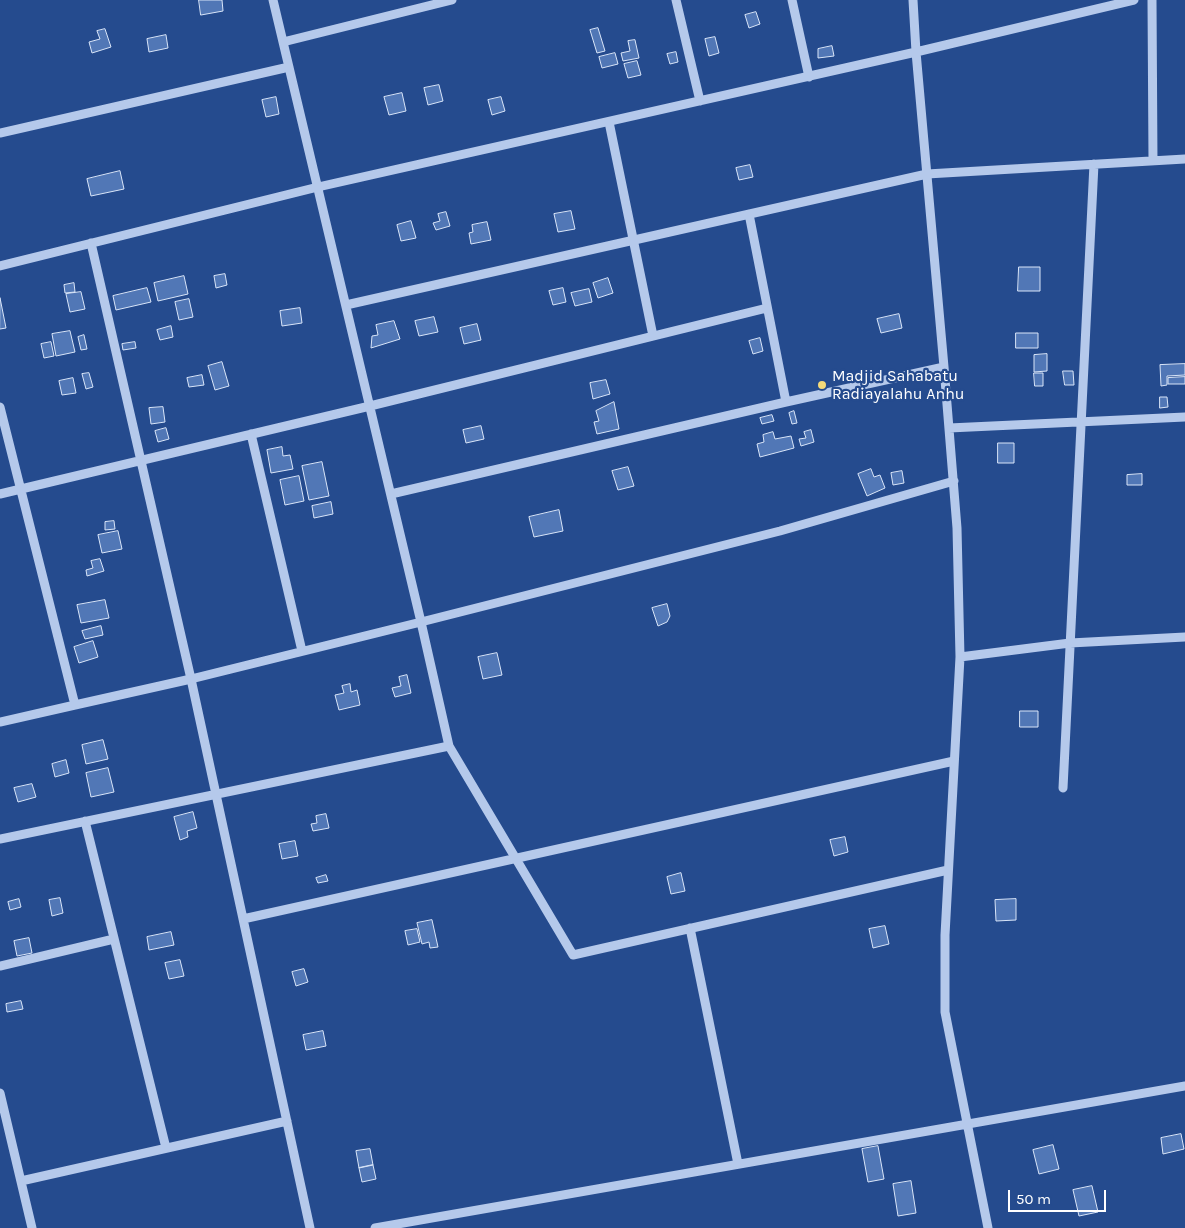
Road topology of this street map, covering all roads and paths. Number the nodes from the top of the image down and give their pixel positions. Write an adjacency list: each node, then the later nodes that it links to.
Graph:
1 (274, 0): 8 (street)
2 (452, 0): 8 (street)
3 (676, 0): 12 (street)
4 (792, 0): 11 (street)
5 (913, 0): 9 (street)
6 (1134, 0): 9 (street)
7 (1152, 0): 16 (street)
8 (283, 42): 10 (street)
9 (916, 52): 11 (street); 18 (street)
10 (290, 67): 14 (street); 19 (street)
11 (808, 77): 12 (street)
12 (700, 101): 13 (street)
13 (609, 122): 19 (street); 21 (street)
14 (0, 133)
15 (1185, 159): 16 (street)
16 (1153, 161): 17 (street)
17 (1094, 164): 18 (street); 32 (street)
18 (927, 174): 20 (street); 27 (street)
19 (318, 187): 22 (street); 24 (street)
20 (749, 214): 21 (street); 25 (street)
21 (633, 240): 24 (street); 26 (street)
22 (92, 243): 23 (street); 35 (street)
23 (0, 266)
24 (346, 305): 29 (street)
25 (767, 308): 26 (street); 28 (street)
26 (653, 336): 29 (street)
27 (944, 367): 28 (street); 33 (street)
28 (786, 402): 39 (street)
29 (370, 406): 34 (street); 39 (street)
30 (0, 407): 37 (street)
31 (1185, 417): 32 (street)
32 (1081, 422): 33 (street); 42 (street)
33 (949, 428): 36 (street)
34 (251, 434): 35 (street); 43 (street)
35 (141, 461): 37 (street); 45 (street)
36 (954, 481): 40 (street); 44 (street)
37 (21, 489): 38 (street); 46 (street)
38 (0, 494)
39 (391, 494): 40 (street)
40 (421, 622): 43 (street); 48 (street)
41 (1185, 637): 42 (street)
42 (1070, 643): 44 (street); 50 (street)
43 (302, 651): 45 (street)
44 (960, 657): 49 (street)
45 (191, 679): 46 (street); 51 (street)
46 (75, 704): 47 (street)
47 (0, 722)
48 (449, 746): 51 (street); 54 (street)
49 (954, 761): 54 (street); 55 (street)
50 (1063, 788)
51 (216, 794): 52 (street); 56 (street)
52 (85, 821): 53 (street); 58 (street)
53 (0, 839)
54 (516, 858): 56 (street); 57 (street)
55 (948, 870): 57 (street); 63 (street)
56 (243, 919): 62 (street)
57 (690, 928): 65 (street)
58 (114, 938): 59 (street); 64 (street)
59 (0, 966)
60 (1185, 1086): 63 (street)
61 (0, 1092): 66 (street)
62 (287, 1121): 64 (street); 68 (street)
63 (967, 1124): 65 (street); 70 (street)
64 (166, 1148): 66 (street)
65 (738, 1164): 69 (street)
66 (21, 1181): 67 (street)
67 (32, 1228)
68 (310, 1228)
69 (375, 1228)
70 (988, 1228)

